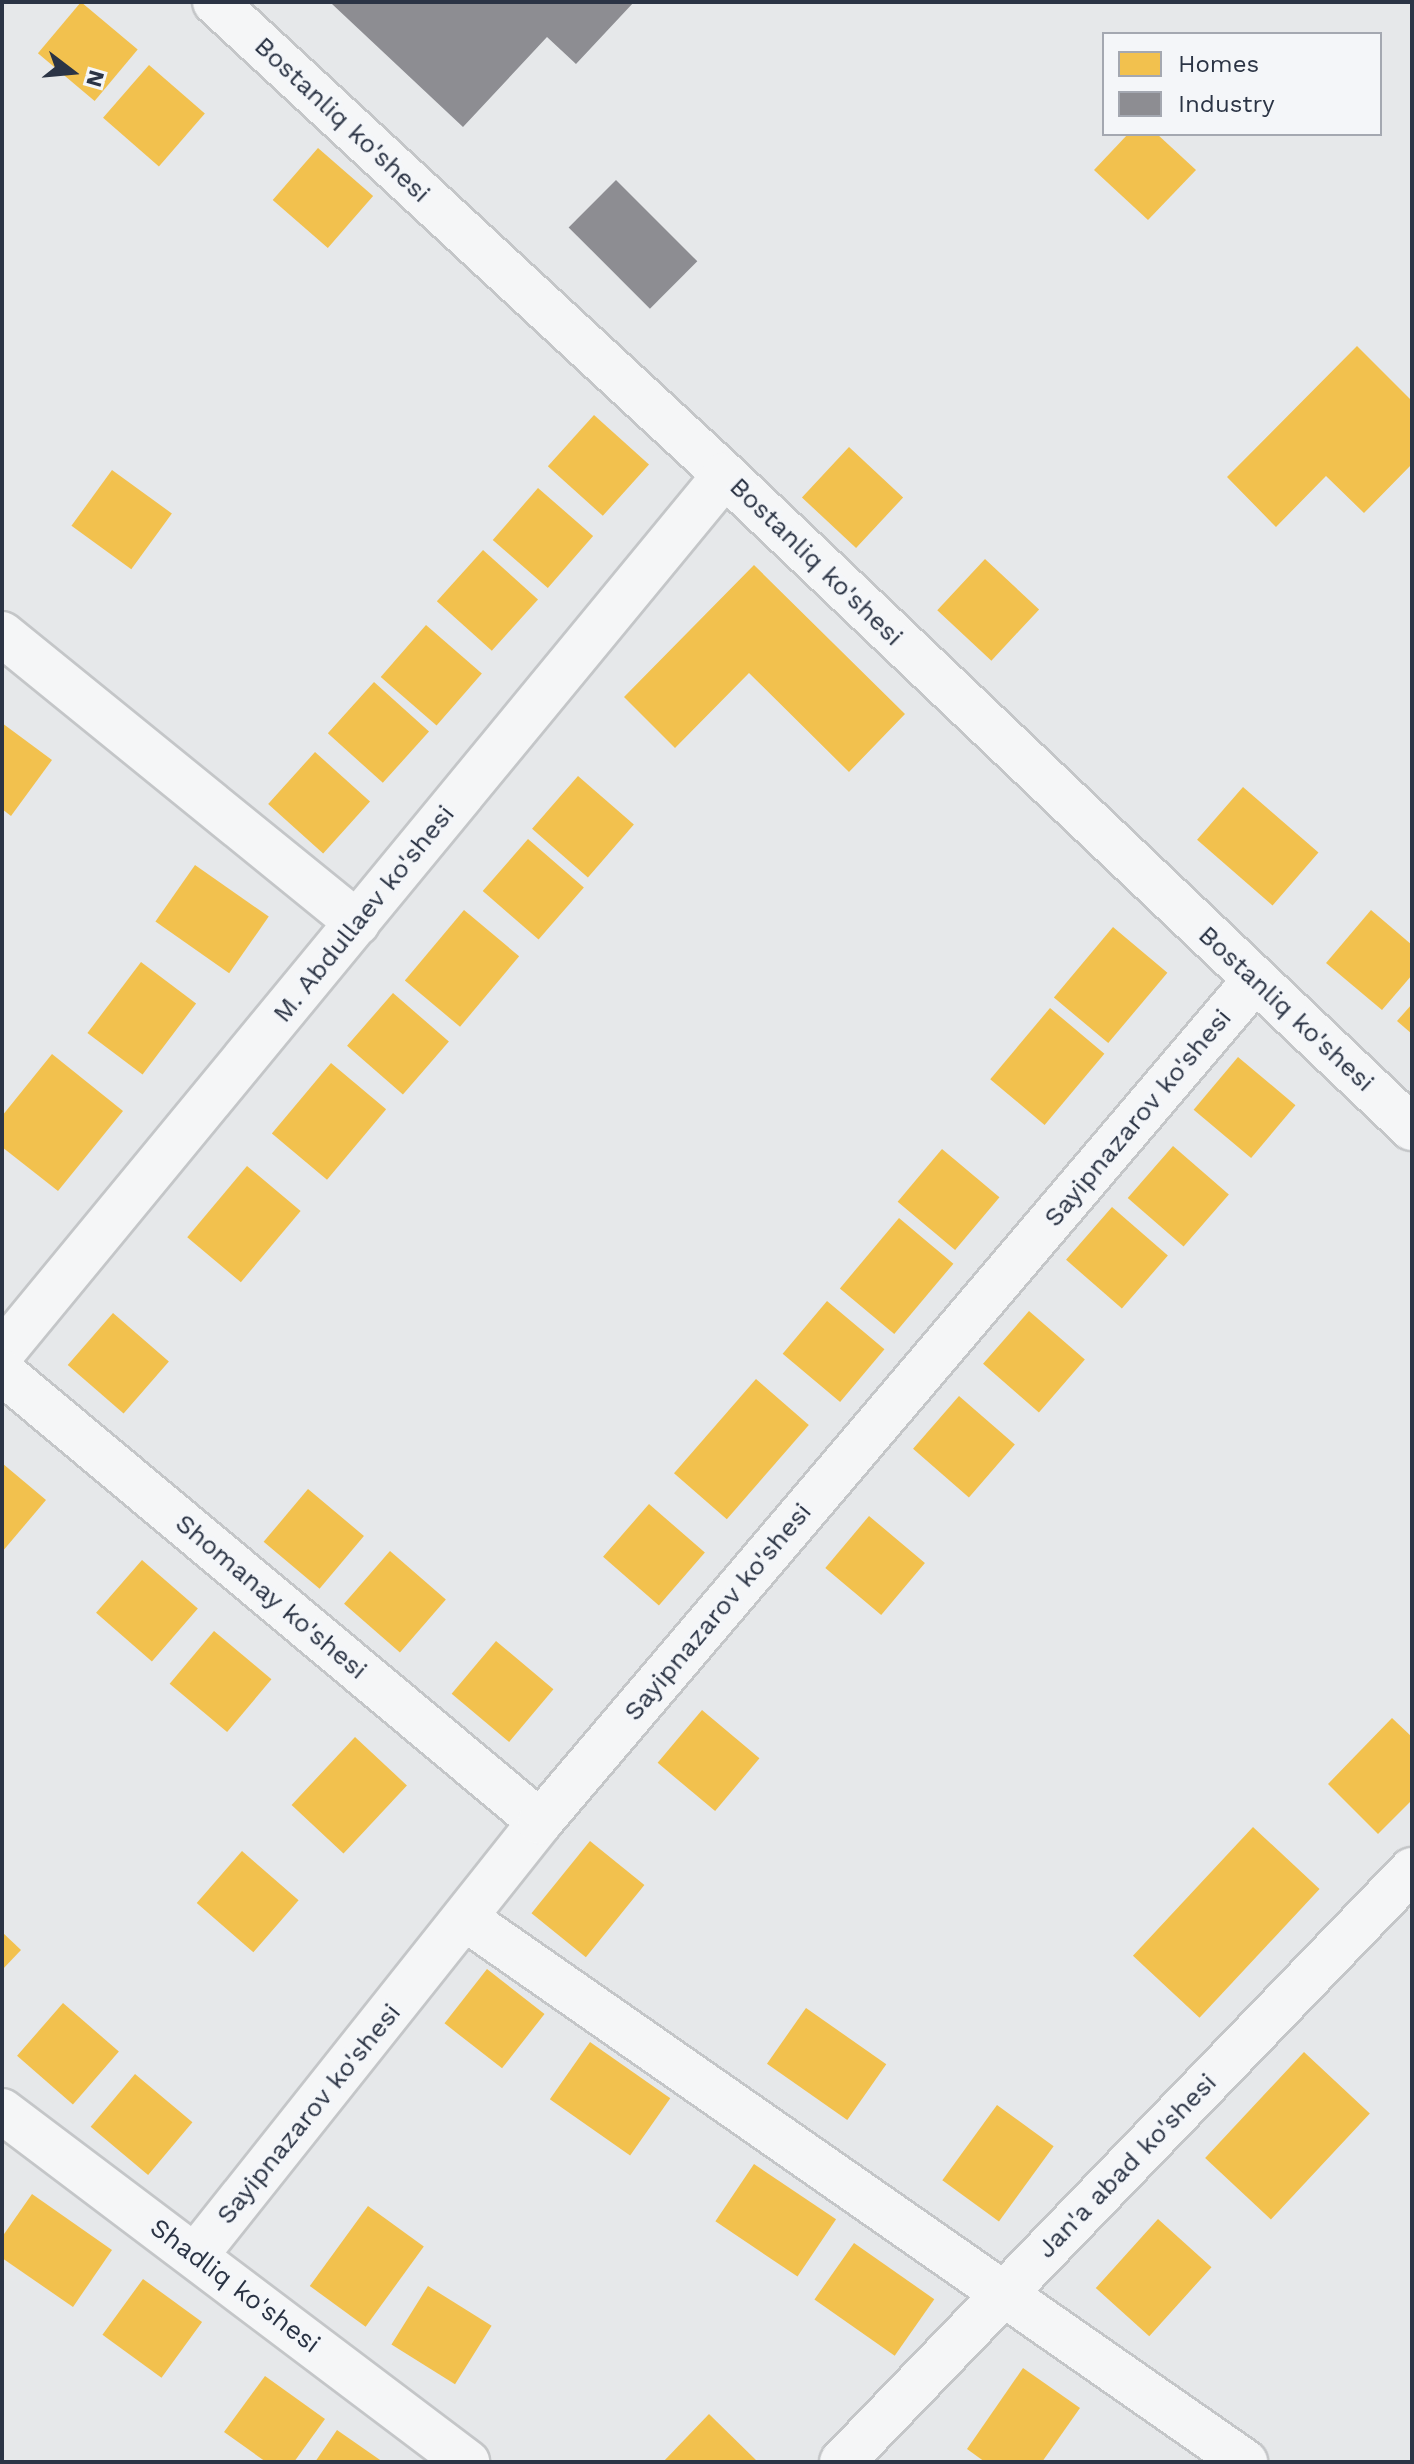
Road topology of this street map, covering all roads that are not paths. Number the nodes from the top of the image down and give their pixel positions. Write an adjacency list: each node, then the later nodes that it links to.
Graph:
1 (215, 2): 2 (street, Bostanliq ko'shesi)
2 (725, 475): 4 (street, M. Abdullaev ko'shesi); 5 (street, Bostanliq ko'shesi)
3 (2, 634): 4 (street)
4 (357, 923): 7 (street, M. Abdullaev ko'shesi)
5 (1255, 980): 6 (street, Bostanliq ko'shesi); 9 (street, Sayipnazarov ko'shesi)
6 (1412, 1128)
7 (2, 1353)
8 (2, 1372): 9 (street, Shomanay ko'shesi)
9 (540, 1822): 11 (street, Sayipnazarov ko'shesi)
10 (1412, 1870): 14 (street, Jan'a abad ko'shesi)
11 (466, 1919): 13 (street, Sayipnazarov ko'shesi); 14 (street)
12 (2, 2111): 13 (street, Shadliq ko'shesi)
13 (196, 2255): 15 (street, Shadliq ko'shesi)
14 (1007, 2291): 16 (street, Jan'a abad ko'shesi); 17 (street)
15 (467, 2462)
16 (842, 2462)
17 (1245, 2462)

